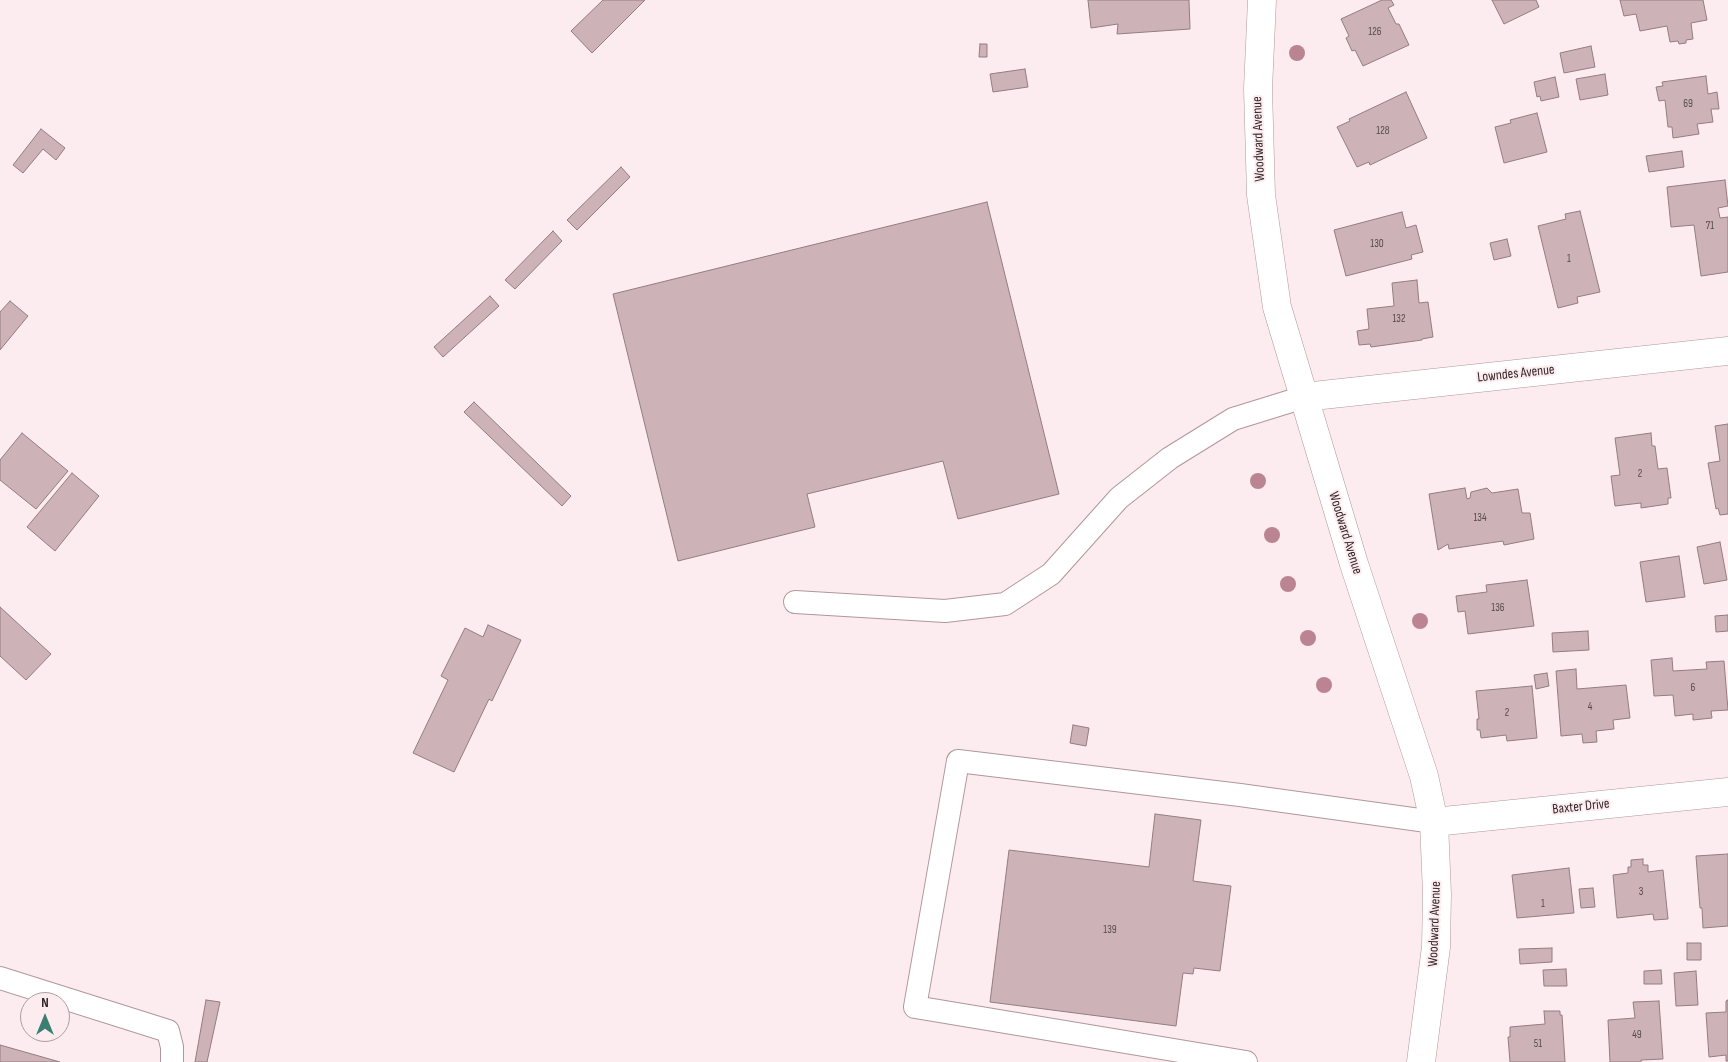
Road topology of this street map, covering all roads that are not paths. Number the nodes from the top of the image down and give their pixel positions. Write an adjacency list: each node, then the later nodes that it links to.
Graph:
1 (1262, 0): 3 (street, Woodward Avenue)
2 (1728, 351): 3 (street, Lowndes Avenue)
3 (1304, 397): 4 (lane); 6 (street, Woodward Avenue)
4 (794, 602)
5 (1728, 792): 6 (street, Baxter Drive)
6 (1434, 822): 9 (lane); 10 (street, Woodward Avenue)
7 (0, 978): 8 (lane)
8 (172, 1062)
9 (1246, 1062)
10 (1420, 1062)

